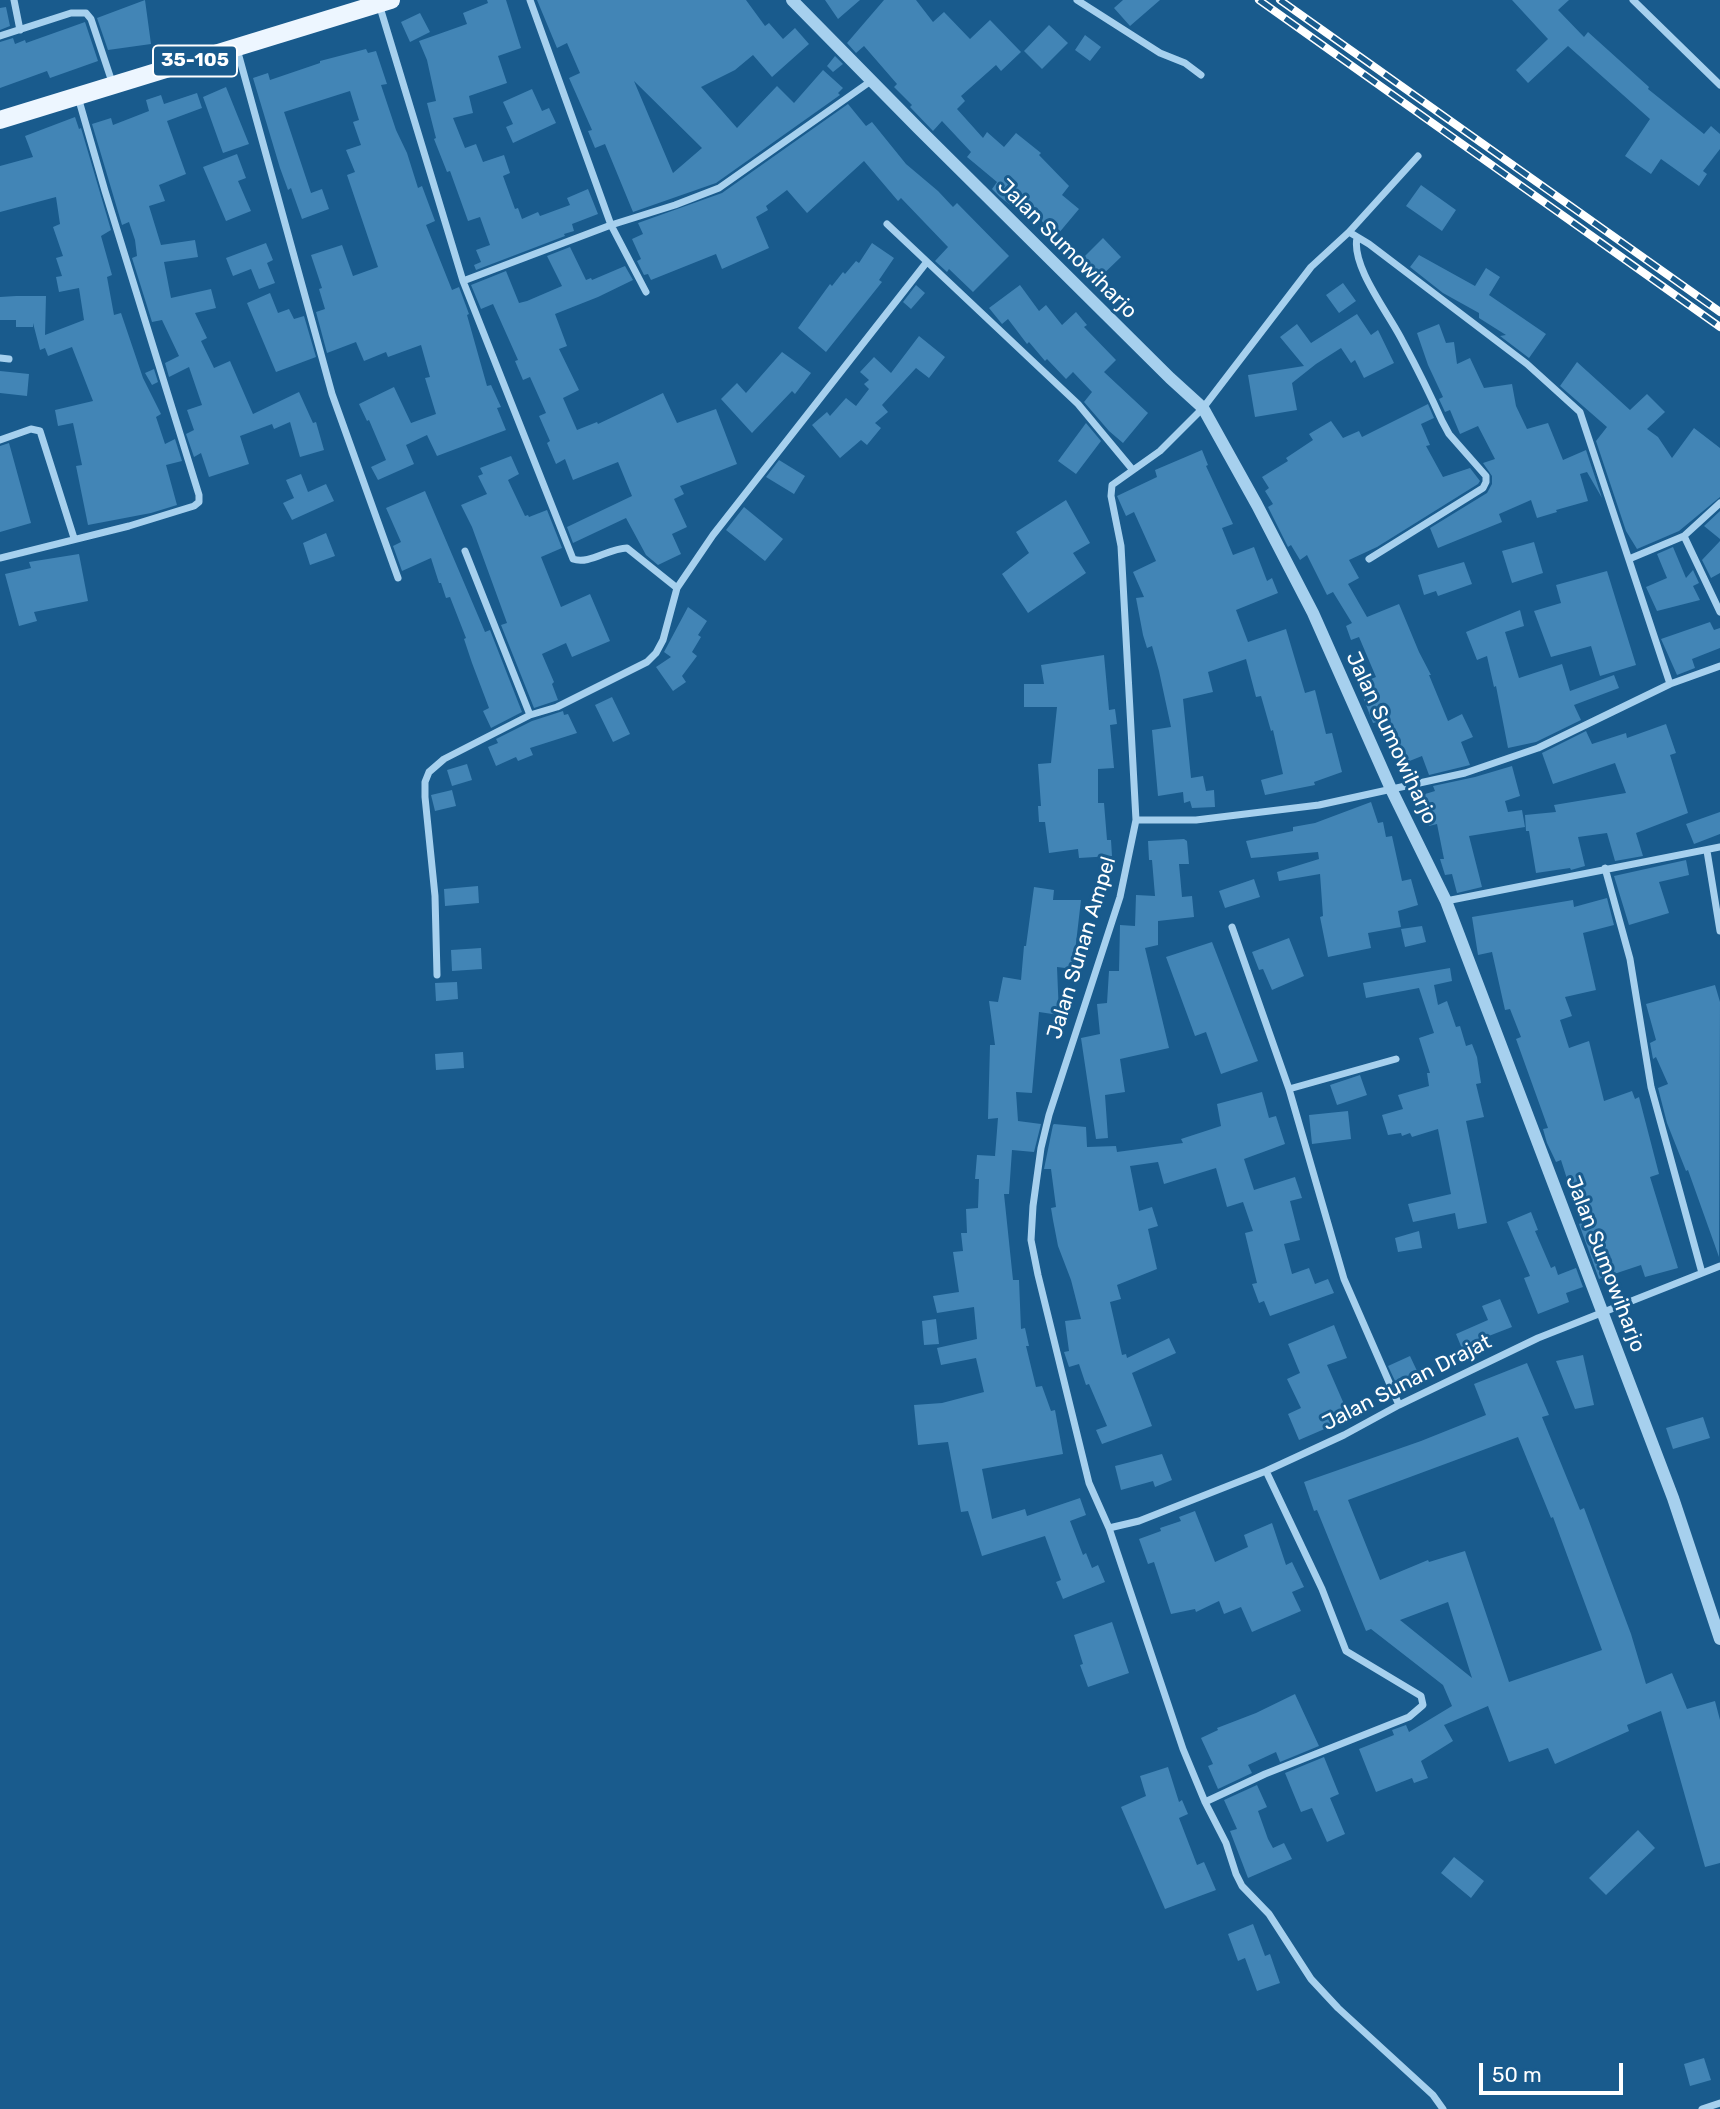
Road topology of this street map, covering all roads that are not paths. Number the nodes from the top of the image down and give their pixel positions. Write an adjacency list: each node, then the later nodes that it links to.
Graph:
1 (14, 0): 7 (street)
2 (530, 0): 18 (street)
3 (792, 0): 11 (street, Jalan Sumowiharjo)
4 (1077, 0): 10 (street)
5 (1633, 0): 12 (street)
6 (385, 2): 9 (main road, 35-105); 22 (street)
7 (20, 30): 8 (street); 13 (street)
8 (0, 36)
9 (237, 48): 13 (main road, 35-105); 36 (street)
10 (1201, 75)
11 (871, 81): 18 (street); 26 (street, Jalan Sumowiharjo)
12 (1720, 85)
13 (113, 86): 14 (main road, 35-105)
14 (78, 96): 15 (main road, 35-105); 31 (street)
15 (0, 120)
16 (1418, 156): 19 (street, Jalan Sunan Ampel)
17 (887, 224): 21 (street)
18 (611, 225): 22 (street); 23 (street)
19 (1349, 232): 20 (street); 26 (street, Jalan Sunan Ampel)
20 (1357, 238): 34 (street); 35 (street)
21 (926, 263): 28 (street); 37 (street)
22 (463, 281): 37 (street)
23 (646, 292)
24 (0, 358): 25 (street)
25 (9, 359)
26 (1203, 408): 28 (street, Jalan Sunan Ampel); 42 (street, Jalan Sumowiharjo)
27 (0, 440): 31 (street)
28 (1132, 470): 43 (street, Jalan Sunan Ampel)
29 (1720, 503): 30 (street)
30 (1684, 536): 35 (street); 38 (street)
31 (74, 538): 33 (street)
32 (465, 551): 41 (street)
33 (0, 558)
34 (1369, 559)
35 (1629, 559): 40 (street)
36 (398, 578)
37 (677, 588): 41 (street)
38 (1720, 611)
39 (1720, 666): 40 (street)
40 (1670, 684): 42 (street)
41 (530, 715): 50 (street)
42 (1391, 789): 43 (street); 47 (street, Jalan Sumowiharjo)
43 (1136, 820): 58 (street, Jalan Sunan Ampel)
44 (1720, 847): 45 (street)
45 (1707, 851): 46 (street); 49 (street)
46 (1605, 868): 47 (street); 54 (street)
47 (1446, 901): 55 (street, Jalan Sumowiharjo)
48 (1233, 926): 52 (street)
49 (1720, 931)
50 (437, 975)
51 (1396, 1059): 52 (street)
52 (1289, 1089): 56 (street)
53 (1720, 1266): 54 (street, Jalan Sunan Drajat)
54 (1702, 1273): 55 (street, Jalan Sunan Drajat)
55 (1603, 1311): 56 (street, Jalan Sunan Drajat); 59 (street, Jalan Sumowiharjo)
56 (1399, 1405): 57 (street, Jalan Sunan Drajat)
57 (1266, 1471): 58 (street, Jalan Sunan Drajat); 60 (street)
58 (1109, 1528): 60 (street, Jalan Sunan Ampel)
59 (1720, 1639)
60 (1205, 1802): 62 (street, Jalan Sunan Ampel)
61 (1720, 2103): 63 (street)
62 (1443, 2109)
63 (1702, 2109)

